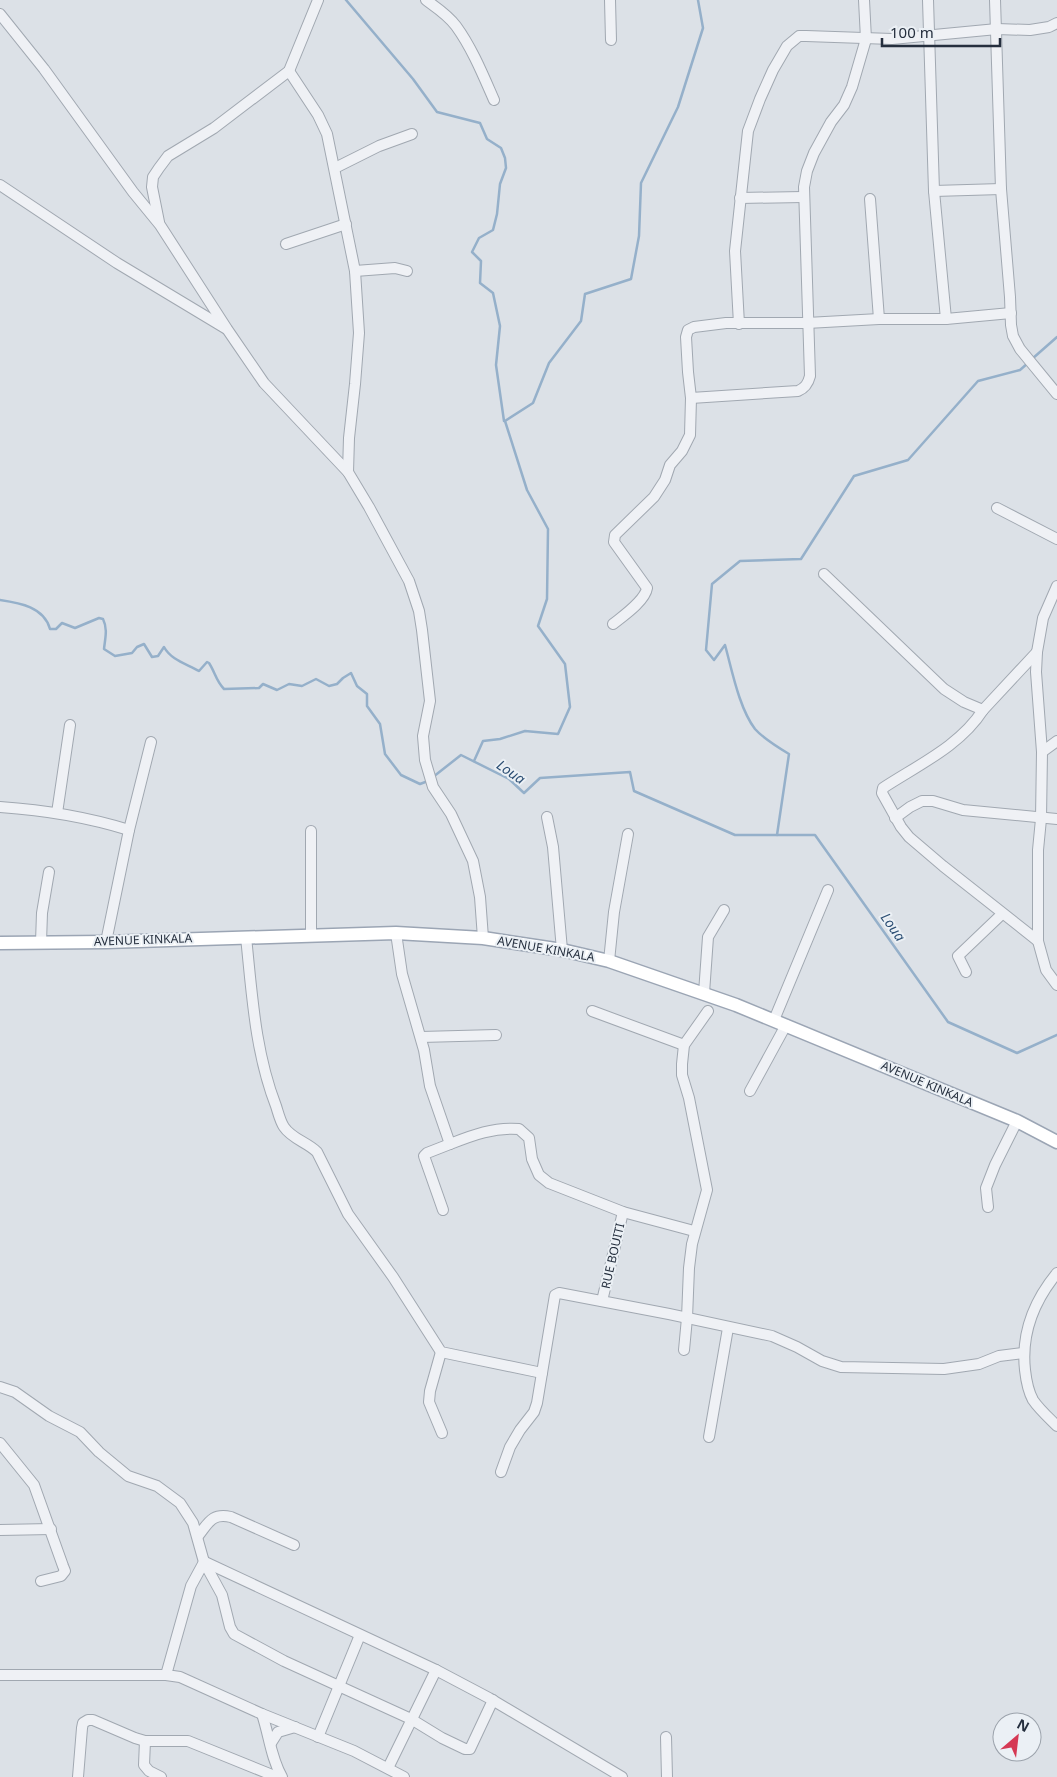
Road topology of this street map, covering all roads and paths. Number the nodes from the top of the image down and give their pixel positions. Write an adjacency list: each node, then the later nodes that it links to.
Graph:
1 (318, 0): 13 (street)
2 (426, 0): 14 (street)
3 (610, 0): 12 (street)
4 (864, 0): 11 (street)
5 (928, 0): 10 (street)
6 (995, 0): 9 (street)
7 (0, 14): 24 (street)
8 (1057, 23): 9 (street)
9 (997, 29): 10 (street); 18 (street)
10 (929, 35): 11 (street); 19 (street)
11 (866, 39): 20 (street); 21 (street)
12 (611, 40)
13 (289, 71): 16 (street); 24 (street)
14 (494, 100)
15 (412, 134): 16 (street)
16 (335, 168): 23 (street)
17 (0, 185): 33 (street)
18 (1001, 189): 19 (street); 28 (street)
19 (934, 191): 30 (street)
20 (803, 197): 21 (street); 31 (street)
21 (740, 198): 32 (street)
22 (870, 199): 29 (street)
23 (346, 224): 25 (street); 26 (street)
24 (160, 225): 33 (street)
25 (286, 244)
26 (355, 271): 27 (street); 36 (street)
27 (407, 271)
28 (1010, 313): 30 (street); 34 (street)
29 (879, 319): 30 (street); 31 (street)
30 (946, 319)
31 (807, 323): 32 (street); 35 (street)
32 (739, 324): 35 (street)
33 (227, 329): 36 (street)
34 (1057, 394)
35 (691, 398): 41 (street)
36 (348, 472): 64 (street)
37 (996, 508): 38 (street)
38 (1057, 539)
39 (824, 574): 43 (street)
40 (1057, 586): 42 (street)
41 (612, 624)
42 (1037, 652): 43 (street); 47 (street)
43 (984, 710): 51 (street)
44 (70, 725): 49 (street)
45 (1057, 741): 47 (street)
46 (151, 742): 54 (street)
47 (1042, 752): 52 (street)
48 (0, 807): 49 (street)
49 (57, 813): 54 (street)
50 (547, 817): 69 (street)
51 (895, 818): 52 (street); 60 (street)
52 (1041, 818): 53 (street); 65 (street)
53 (1057, 819)
54 (129, 830): 67 (street)
55 (311, 831): 62 (street)
56 (628, 834): 70 (street)
57 (48, 872): 66 (street)
58 (828, 890): 76 (street)
59 (724, 910): 73 (street)
60 (1002, 914): 65 (street); 71 (street)
61 (396, 933): 62 (main road, AVENUE KINKALA); 64 (main road, AVENUE KINKALA); 78 (street)
62 (311, 935): 63 (main road, AVENUE KINKALA)
63 (246, 937): 67 (main road, AVENUE KINKALA); 93 (street)
64 (483, 938): 69 (main road, AVENUE KINKALA)
65 (1038, 941): 72 (street)
66 (40, 942): 67 (main road, AVENUE KINKALA); 68 (main road, AVENUE KINKALA)
67 (106, 942)
68 (0, 943)
69 (562, 950): 70 (main road, AVENUE KINKALA)
70 (609, 961): 73 (main road, AVENUE KINKALA)
71 (966, 972)
72 (1057, 985)
73 (704, 992): 76 (main road, AVENUE KINKALA)
74 (708, 1011): 79 (street)
75 (592, 1012): 79 (street)
76 (780, 1023): 80 (street); 81 (main road, AVENUE KINKALA)
77 (496, 1035): 78 (street)
78 (421, 1037): 83 (street)
79 (684, 1045): 87 (street)
80 (750, 1090)
81 (1017, 1121): 82 (main road, AVENUE KINKALA); 84 (street)
82 (1057, 1142)
83 (450, 1144): 85 (street); 86 (street)
84 (988, 1207)
85 (443, 1210)
86 (623, 1212): 87 (street); 89 (street, RUE BOUITI)
87 (694, 1231): 90 (street)
88 (1057, 1272): 94 (street)
89 (602, 1301): 90 (street); 95 (street)
90 (687, 1318): 91 (street); 92 (street)
91 (728, 1328): 94 (street); 99 (street)
92 (684, 1350)
93 (440, 1352): 95 (street); 98 (street)
94 (1023, 1353): 97 (street)
95 (542, 1373): 101 (street)
96 (0, 1387): 104 (street)
97 (1054, 1419)
98 (442, 1433)
99 (709, 1437)
100 (0, 1443): 102 (street)
101 (501, 1472)
102 (51, 1529): 103 (street); 107 (street)
103 (0, 1530)
104 (198, 1536): 105 (street); 106 (street)
105 (294, 1545)
106 (204, 1562): 108 (street); 111 (street); 112 (street)
107 (41, 1582)
108 (360, 1635): 109 (street); 112 (street)
109 (436, 1670): 113 (street); 115 (street)
110 (0, 1675): 111 (street)
111 (166, 1675): 114 (street)
112 (339, 1685): 115 (street); 118 (street)
113 (493, 1700): 115 (street); 127 (street)
114 (262, 1714): 116 (street); 120 (street)
115 (411, 1719): 121 (street)
116 (295, 1727): 118 (street); 120 (street)
117 (666, 1736): 128 (street)
118 (318, 1737): 121 (street)
119 (145, 1741): 122 (street); 123 (street); 124 (street)
120 (271, 1743): 125 (street)
121 (388, 1768): 126 (street)
122 (78, 1777)
123 (161, 1777)
124 (277, 1777)
125 (282, 1777)
126 (404, 1777)
127 (622, 1777)
128 (667, 1777)

